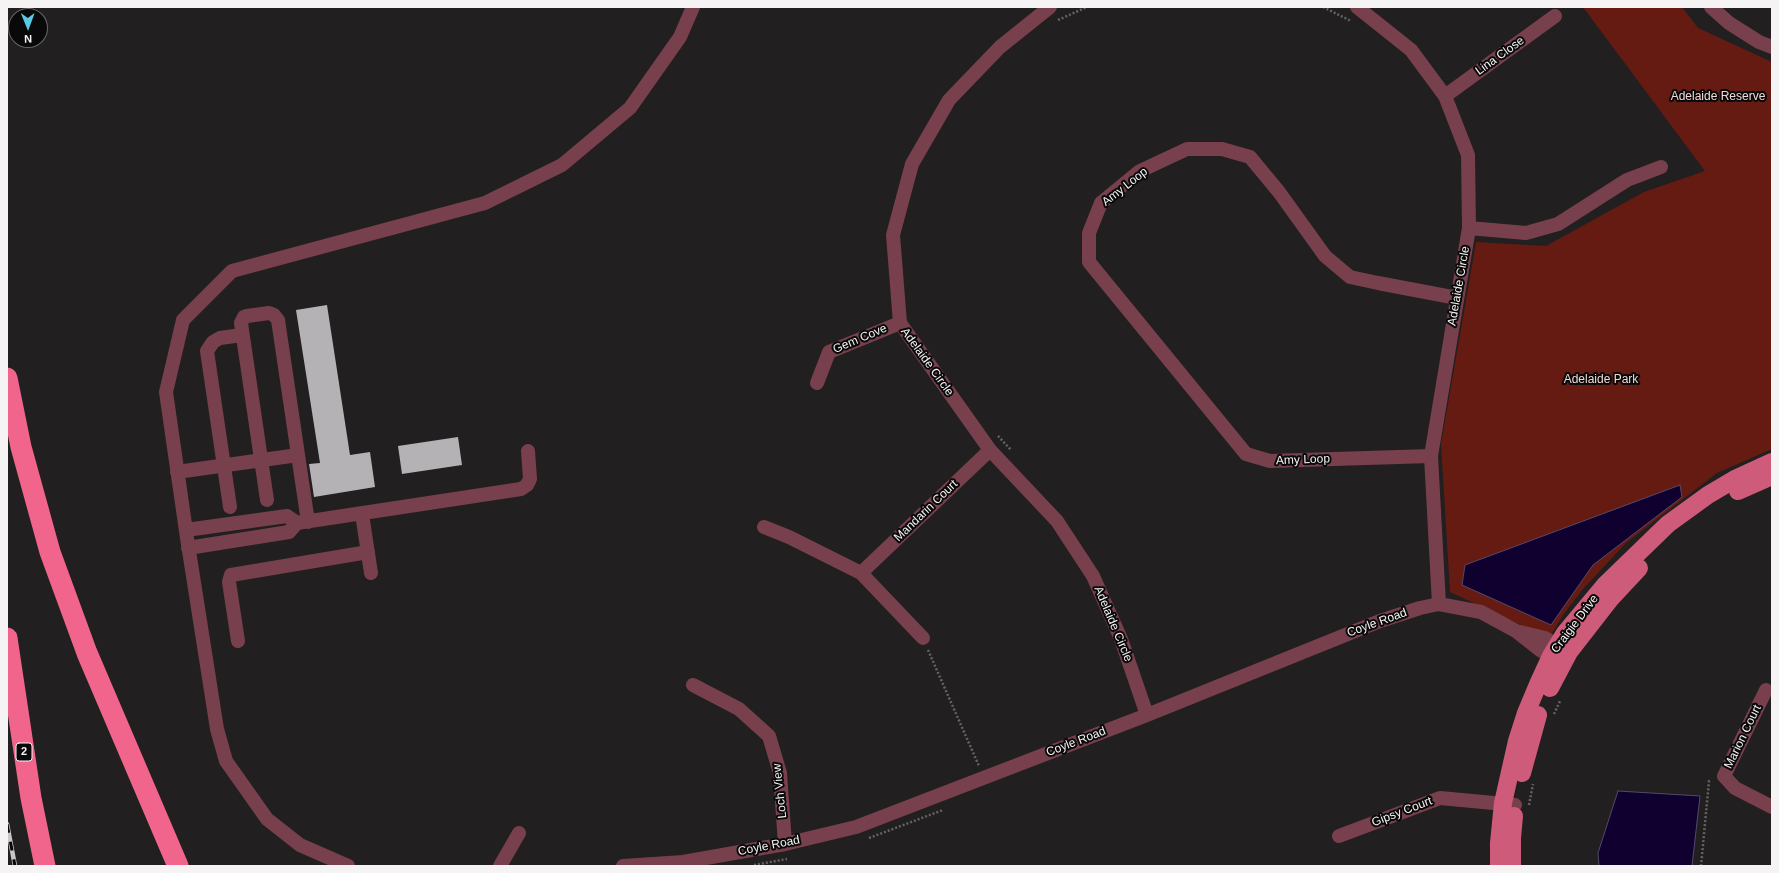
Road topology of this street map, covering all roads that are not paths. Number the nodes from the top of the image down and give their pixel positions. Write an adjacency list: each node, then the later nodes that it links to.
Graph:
1 (693, 7): 22 (street)
2 (1050, 7): 11 (street, Adelaide Circle)
3 (1357, 7): 7 (street, Adelaide Circle)
4 (1711, 7): 6 (street)
5 (1554, 16): 7 (street, Lina Close)
6 (1772, 47)
7 (1445, 96): 9 (street, Adelaide Circle)
8 (1661, 167): 9 (street)
9 (1469, 228): 10 (street, Adelaide Circle)
10 (1457, 298): 18 (street, Adelaide Circle); 18 (street, Amy Loop)
11 (900, 323): 14 (street, Gem Cove); 15 (street, Adelaide Circle)
12 (242, 335): 17 (street); 19 (street); 21 (street)
13 (7, 378): 49 (highway)
14 (817, 383)
15 (990, 450): 33 (street, Mandarin Court); 41 (street, Adelaide Circle)
16 (528, 451): 26 (street)
17 (298, 455): 19 (street); 27 (street)
18 (1431, 456): 34 (street, Adelaide Circle)
19 (261, 460): 21 (street); 24 (street)
20 (1772, 462): 38 (main road, Craigie Drive)
21 (224, 466): 22 (street); 25 (street)
22 (177, 472): 29 (street)
23 (1772, 476): 38 (main road, Craigie Drive)
24 (267, 500)
25 (230, 507)
26 (362, 514): 27 (street); 31 (street)
27 (302, 523): 29 (street); 30 (street)
28 (764, 527): 33 (street)
29 (186, 530): 30 (street)
30 (188, 548): 50 (street)
31 (368, 552): 32 (street); 37 (street)
32 (371, 573)
33 (861, 573): 36 (street)
34 (1439, 604): 38 (street, Coyle Road); 41 (street, Coyle Road)
35 (7, 638): 48 (highway, 2)
36 (923, 638)
37 (238, 641)
38 (1560, 654): 42 (main road, Craigie Drive)
39 (693, 685): 46 (street, Loch View)
40 (1766, 690): 43 (street, Marion Court)
41 (1147, 715): 46 (street, Coyle Road)
42 (1509, 804): 45 (street, Gipsy Court); 53 (main road, Craigie Drive); 54 (main road, Craigie Drive)
43 (1772, 807)
44 (519, 833): 51 (street)
45 (1339, 836)
46 (785, 844): 47 (street, Coyle Road)
47 (683, 864): 52 (street, Coyle Road)
48 (45, 866)
49 (178, 866)
50 (348, 866)
51 (500, 866)
52 (623, 866)
53 (1498, 866)
54 (1512, 866)

